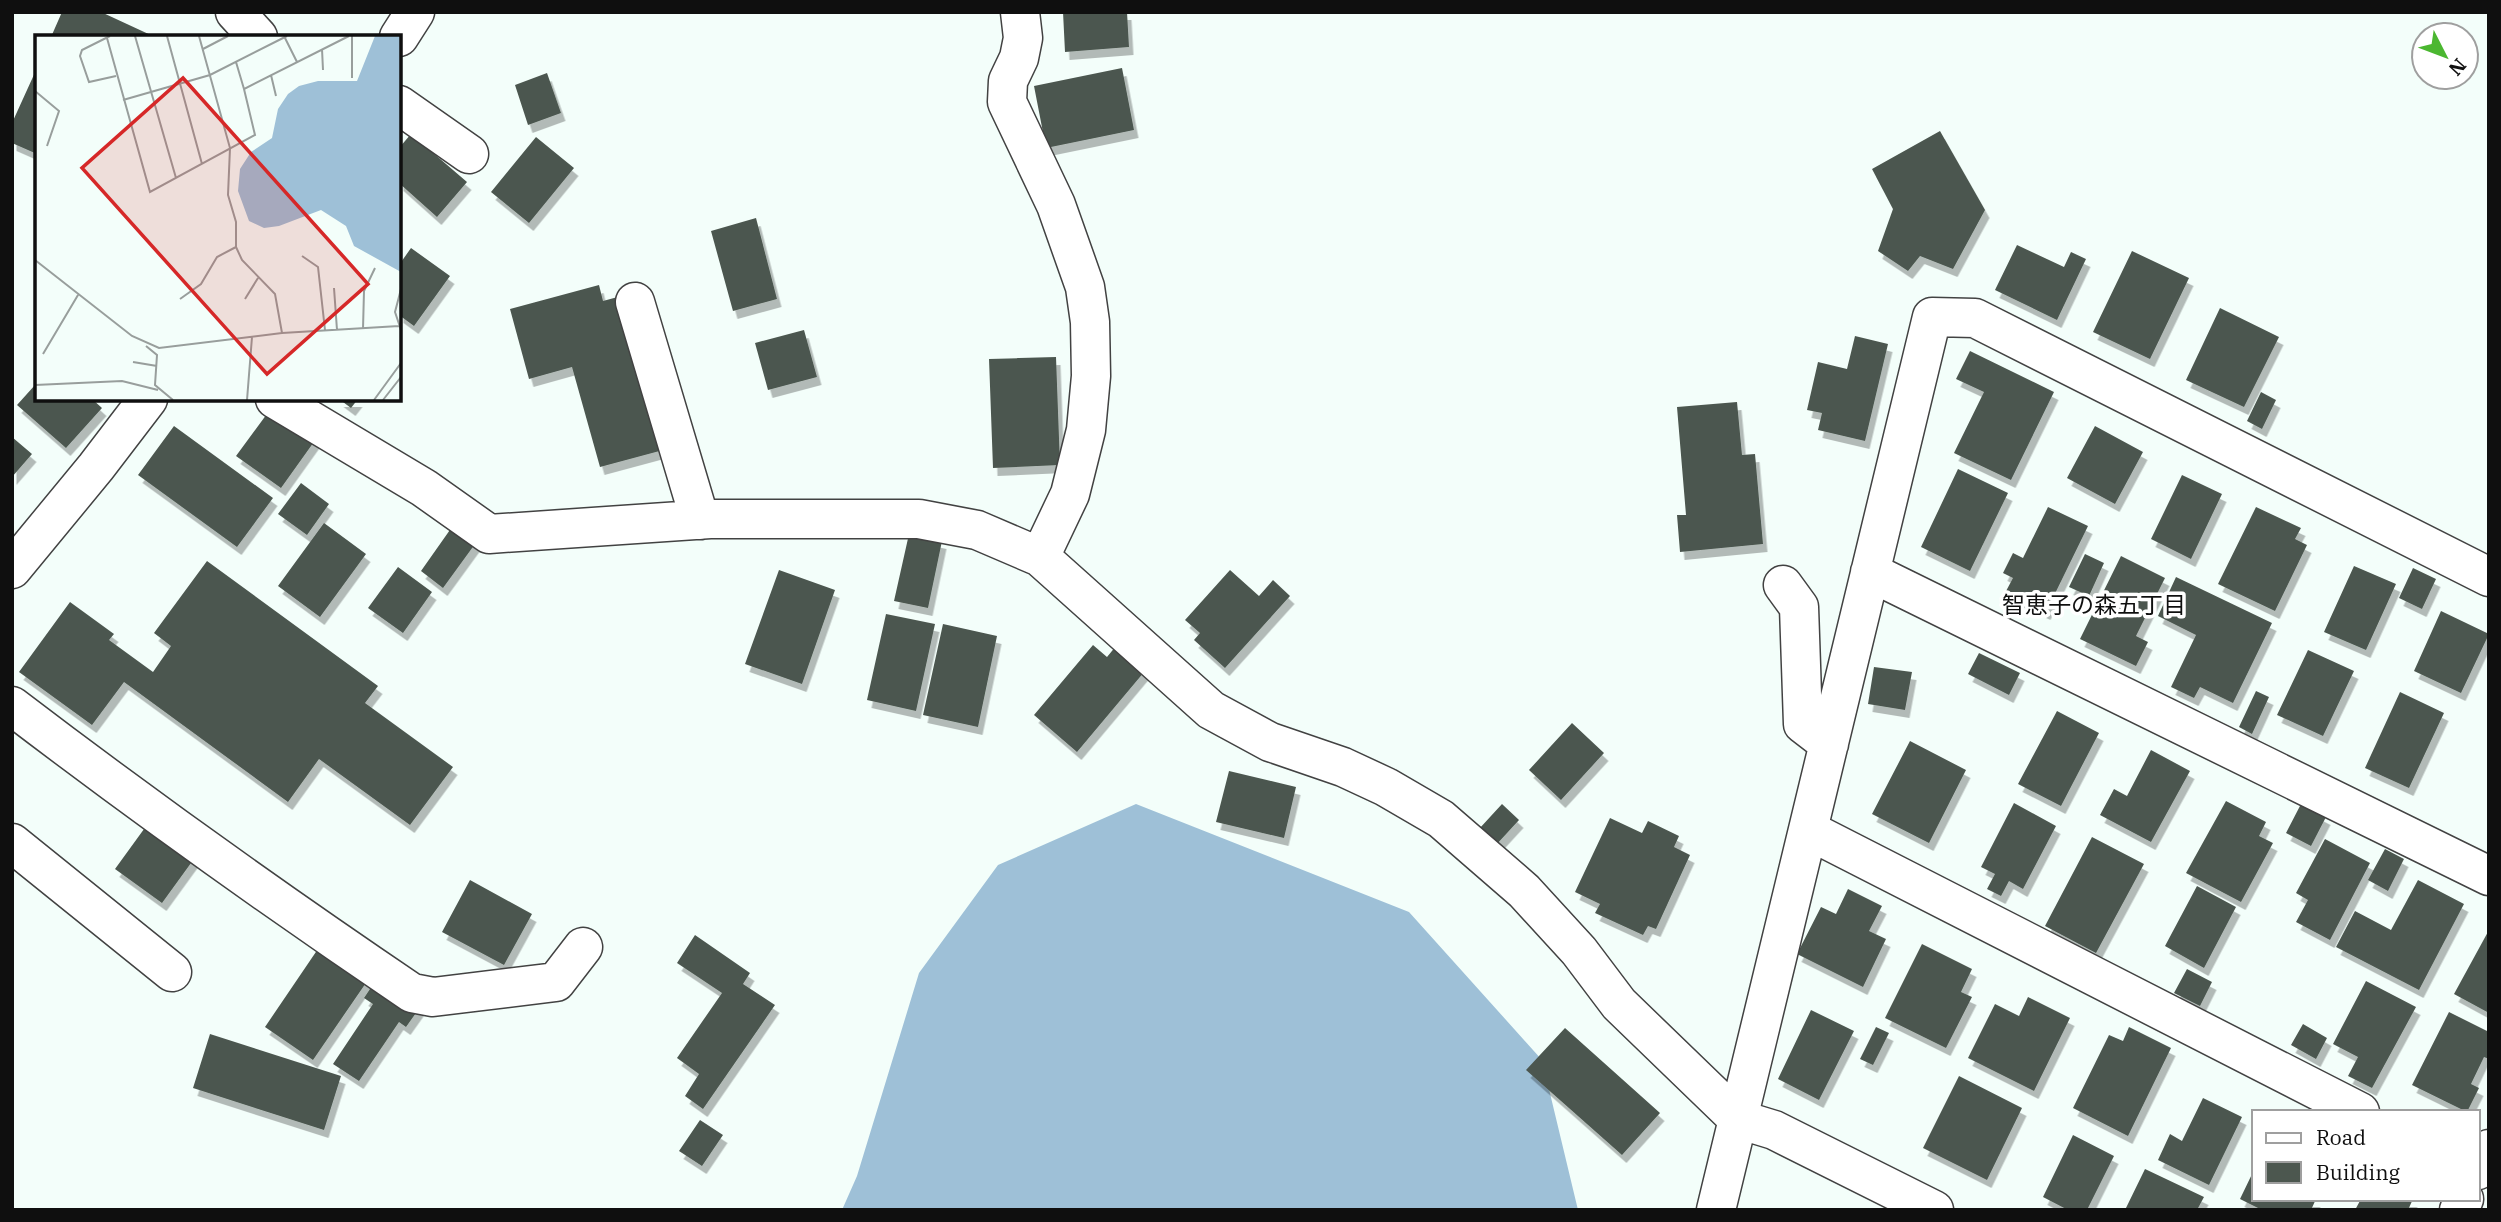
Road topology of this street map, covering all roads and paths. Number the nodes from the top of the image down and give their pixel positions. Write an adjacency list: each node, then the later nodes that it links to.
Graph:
1 (235, 12): 4 (street)
2 (415, 12): 5 (street)
3 (1020, 12): 12 (street)
4 (256, 35)
5 (400, 35)
6 (401, 106): 7 (street)
7 (469, 154)
8 (635, 302): 11 (street)
9 (146, 401): 13 (street)
10 (278, 401): 11 (street)
11 (700, 520): 12 (street)
12 (1040, 557): 25 (street)
13 (12, 569)
14 (1870, 572): 15 (street); 18 (street); 21 (street)
15 (2489, 577)
16 (1783, 585): 18 (street)
17 (12, 706): 22 (street)
18 (1829, 744): 19 (street)
19 (1808, 830): 24 (street); 25 (street)
20 (12, 843): 23 (street)
21 (2489, 876)
22 (583, 947)
23 (172, 972)
24 (2356, 1110)
25 (1738, 1119): 28 (street); 29 (street)
26 (2489, 1149): 27 (street)
27 (2480, 1167)
28 (1716, 1210)
29 (1934, 1210)

